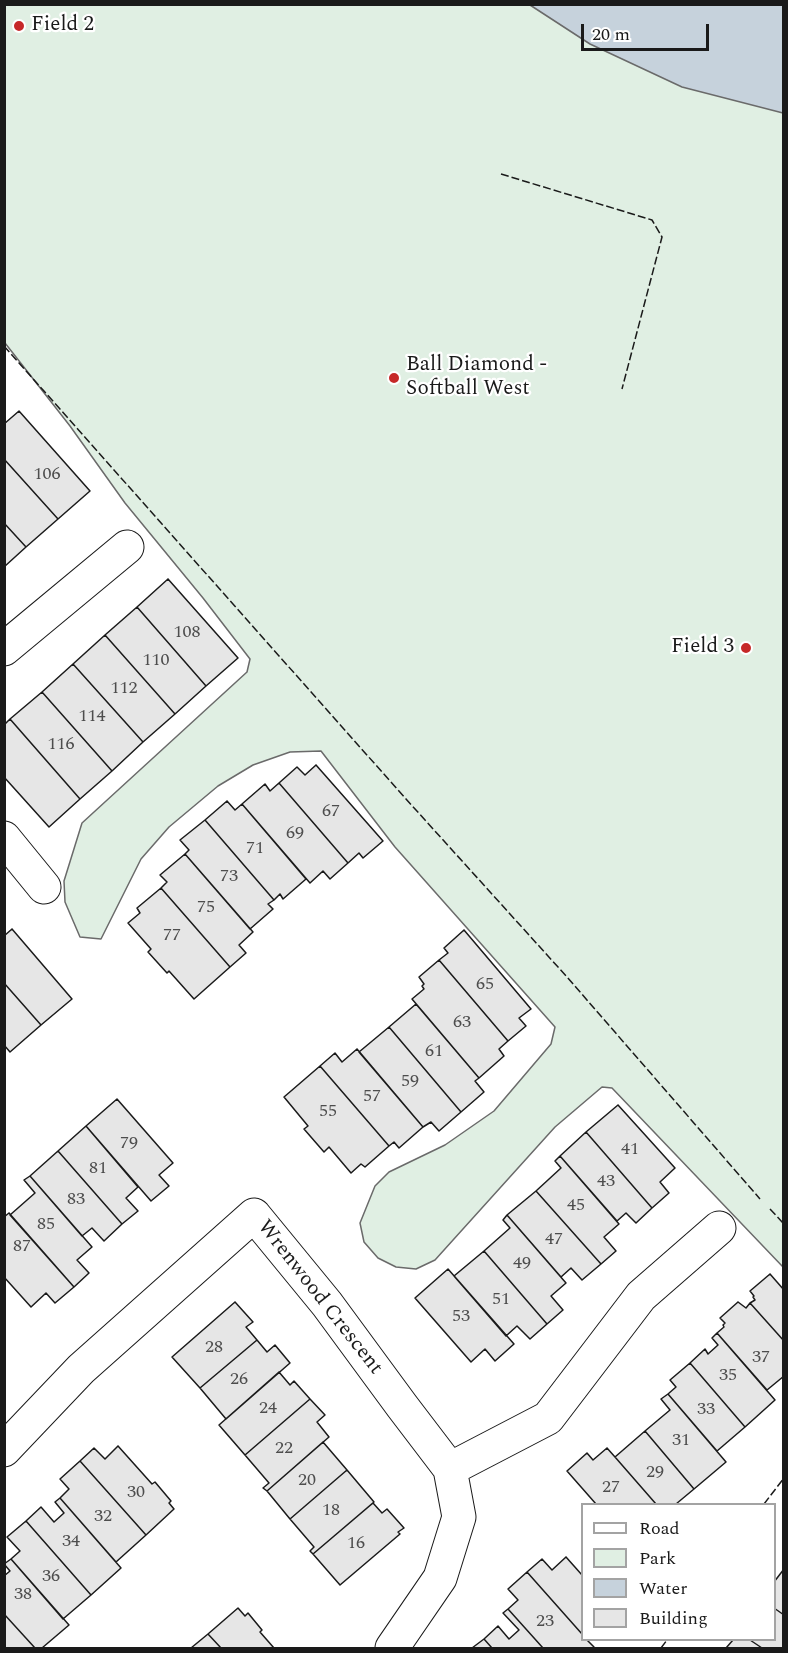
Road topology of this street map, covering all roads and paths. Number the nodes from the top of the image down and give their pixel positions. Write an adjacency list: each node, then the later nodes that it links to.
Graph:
1 (127, 547): 2 (street)
2 (4, 649)
3 (4, 838): 4 (street)
4 (44, 887)
5 (719, 1228): 7 (street)
6 (4, 1450): 7 (street, Wrenwood Crescent)
7 (450, 1469): 8 (street, Wrenwood Crescent)
8 (392, 1648)

